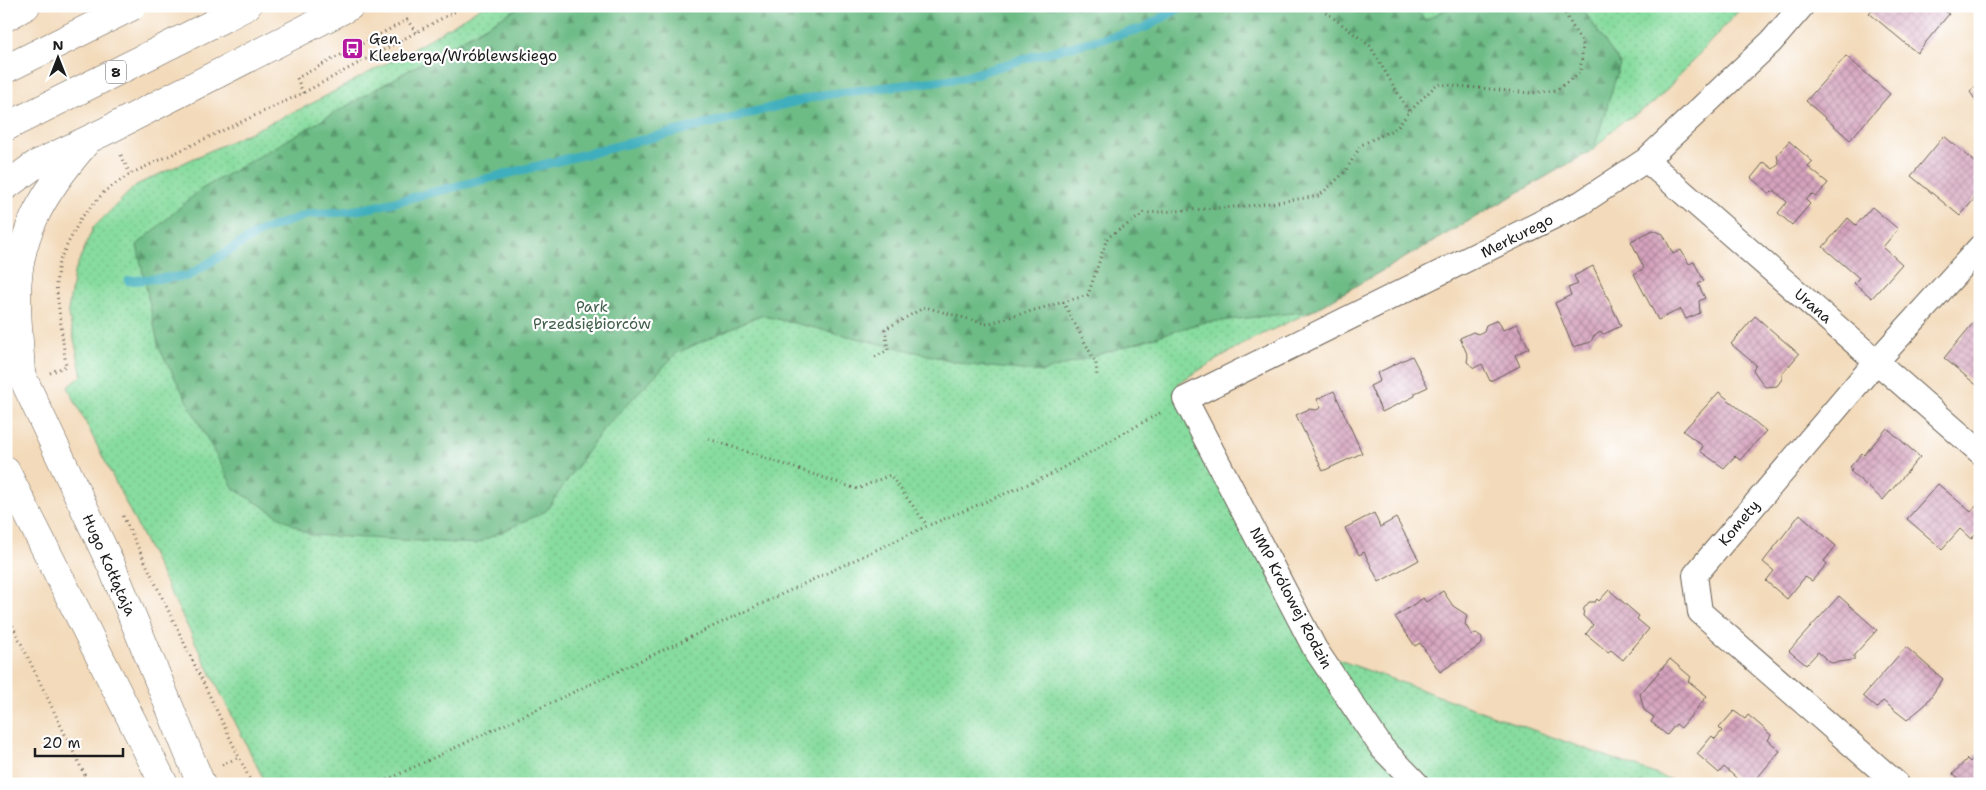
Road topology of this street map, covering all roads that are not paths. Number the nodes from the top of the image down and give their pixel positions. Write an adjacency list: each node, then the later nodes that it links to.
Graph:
1 (26, 6): 6 (main road)
2 (133, 6): 7 (main road, bridge)
3 (350, 6): 9 (main road)
4 (1802, 6): 10 (street, Merkurego)
5 (237, 12): 8 (main road, 8, bridge)
6 (6, 16)
7 (6, 69)
8 (6, 127)
9 (90, 139): 11 (main road); 14 (main road)
10 (1646, 160): 13 (street, Urana); 15 (street, Merkurego)
11 (6, 186)
12 (1980, 247): 13 (street, Komety)
13 (1876, 362): 16 (street, Urana); 21 (street, Komety)
14 (14, 363): 19 (main road, Hugo Kołłątaja)
15 (1185, 399): 20 (street, NMP Królowej Rodzin)
16 (1980, 452)
17 (6, 471): 18 (main road)
18 (164, 784)
19 (202, 784)
20 (1417, 784)
21 (1897, 784)

